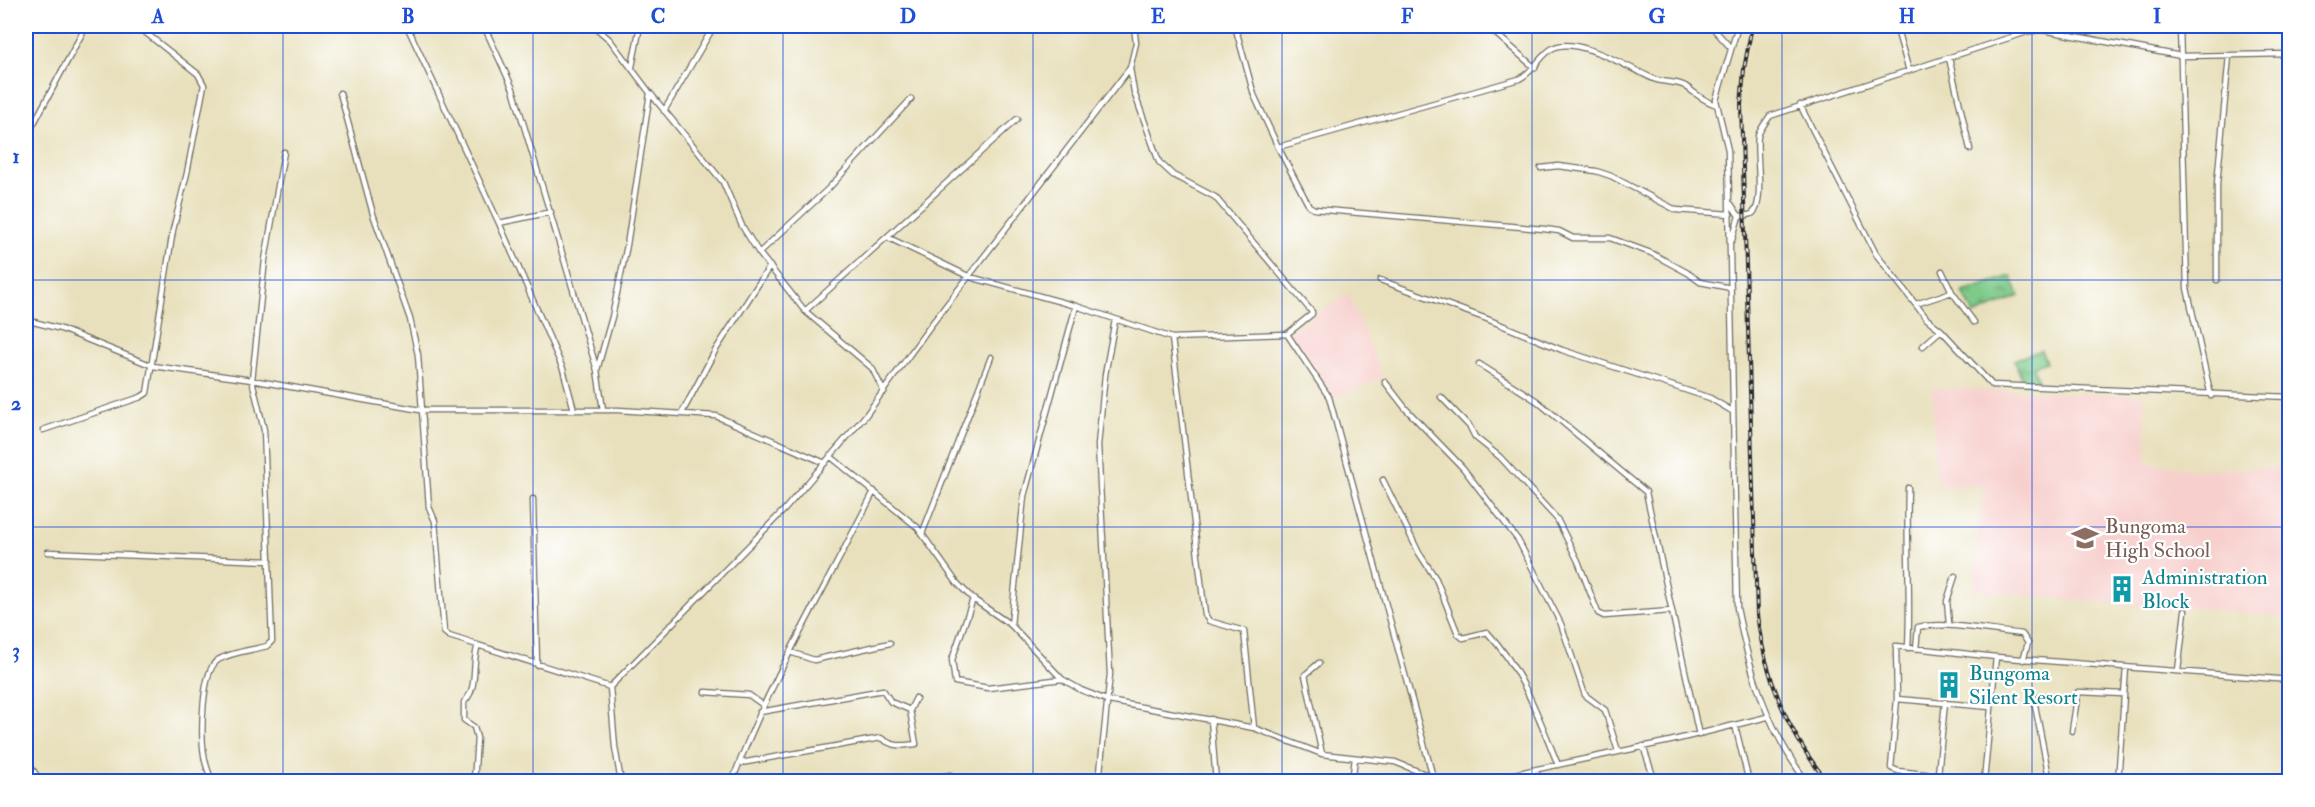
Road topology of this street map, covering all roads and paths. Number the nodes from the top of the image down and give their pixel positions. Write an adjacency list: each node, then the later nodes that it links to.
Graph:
1 (86, 26): 31 (street)
2 (137, 26): 63 (street)
3 (407, 26): 40 (street)
4 (484, 26): 37 (street)
5 (594, 26): 20 (street)
6 (640, 26): 20 (street)
7 (714, 26): 29 (street)
8 (1134, 26): 21 (street)
9 (1235, 26): 32 (street)
10 (1487, 26): 22 (street)
11 (1711, 26): 15 (street)
12 (1738, 26): 15 (street)
13 (1896, 26): 23 (street)
14 (2180, 26): 17 (street)
15 (1730, 47): 27 (street)
16 (2289, 54): 18 (street)
17 (2181, 56): 18 (street); 19 (street); 68 (street)
18 (2229, 56): 48 (street)
19 (1948, 58): 23 (street); 33 (street)
20 (632, 67): 25 (street)
21 (1130, 68): 46 (street); 58 (street)
22 (1535, 68): 27 (street); 32 (street)
23 (1909, 71): 28 (street)
24 (340, 93): 71 (street)
25 (650, 93): 29 (street); 64 (street)
26 (911, 99): 43 (street)
27 (1717, 105): 36 (street)
28 (1800, 105): 39 (street); 51 (street)
29 (664, 111): 43 (street)
30 (1017, 119): 41 (street)
31 (26, 138)
32 (1278, 147): 49 (street)
33 (1970, 149)
34 (284, 152): 65 (street)
35 (1540, 168): 38 (street)
36 (1730, 203): 38 (street); 39 (street)
37 (551, 212): 40 (street); 64 (street)
38 (1730, 214): 42 (street)
39 (1739, 216): 42 (street)
40 (499, 223): 72 (street)
41 (889, 238): 46 (street); 53 (street)
42 (1731, 243): 49 (street)
43 (759, 253): 44 (street)
44 (770, 266): 53 (street); 75 (street)
45 (1942, 271): 50 (street)
46 (970, 277): 52 (street); 67 (street)
47 (1380, 280): 74 (street)
48 (2217, 280)
49 (1731, 288): 74 (street)
50 (1952, 292): 51 (street); 56 (street)
51 (1916, 304): 57 (street)
52 (1076, 306): 55 (street); 92 (street)
53 (805, 311): 67 (street)
54 (26, 320): 63 (street)
55 (1115, 320): 59 (street); 112 (street)
56 (1974, 322)
57 (1941, 330): 60 (street); 68 (street)
58 (1287, 334): 59 (street); 133 (street)
59 (1172, 338): 121 (street)
60 (1923, 346)
61 (990, 357): 83 (street)
62 (1479, 364): 88 (street)
63 (153, 366): 65 (street); 76 (street)
64 (597, 370): 73 (street)
65 (252, 380): 71 (street); 85 (street)
66 (1384, 382): 125 (street)
67 (884, 392): 77 (street)
68 (2211, 396): 70 (street)
69 (1441, 397): 88 (street)
70 (2289, 397)
71 (420, 410): 72 (street); 94 (street)
72 (574, 410): 73 (street)
73 (603, 410): 75 (street)
74 (1732, 411): 118 (street)
75 (682, 413): 78 (street)
76 (43, 430)
77 (830, 456): 78 (street); 81 (street)
78 (825, 463): 106 (street)
79 (1383, 480): 130 (street)
80 (1908, 488): 95 (street)
81 (874, 491): 83 (street); 97 (street)
82 (532, 499): 101 (street)
83 (922, 534): 87 (street)
84 (48, 552): 85 (street)
85 (270, 561): 137 (street)
86 (1955, 576): 91 (street)
87 (973, 599): 92 (street); 104 (street)
88 (1671, 610): 123 (street)
89 (2185, 611): 103 (street)
90 (2289, 615): 105 (street)
91 (1949, 624): 96 (street); 99 (street)
92 (1011, 625): 104 (street)
93 (890, 643): 97 (street)
94 (478, 645): 101 (street); 138 (street)
95 (1908, 648): 96 (street); 111 (street)
96 (1916, 649): 98 (street)
97 (790, 652): 114 (street)
98 (1996, 657): 99 (street); 115 (street)
99 (2023, 660): 102 (street)
100 (1319, 663): 126 (street)
101 (537, 665): 106 (street)
102 (2126, 667): 103 (street); 109 (street)
103 (2178, 671): 105 (street)
104 (1062, 679): 112 (street)
105 (2287, 679)
106 (610, 687): 139 (street)
107 (2032, 690): 153 (street)
108 (705, 692): 114 (street)
109 (2124, 694): 122 (street); 154 (street)
110 (916, 698): 116 (street)
111 (1897, 699): 113 (street); 132 (street)
112 (1109, 701): 119 (street); 143 (street)
113 (1945, 702): 115 (street); 132 (street)
114 (763, 705): 117 (street)
115 (1989, 707): 135 (street)
116 (910, 710): 117 (street); 129 (street)
117 (760, 712): 129 (street)
118 (1767, 717): 120 (street); 151 (street)
119 (1211, 718): 121 (street); 144 (street)
120 (1736, 725): 123 (street); 150 (street)
121 (1254, 728): 126 (street)
122 (2072, 731)
123 (1699, 735): 124 (street)
124 (1643, 746): 125 (street); 149 (street)
125 (1618, 751): 130 (street)
126 (1322, 754): 127 (street)
127 (1355, 758): 133 (street); 145 (street)
128 (26, 760): 136 (street)
129 (741, 763): 140 (street)
130 (1558, 765): 131 (street)
131 (1536, 769): 134 (street); 148 (street)
132 (1938, 776): 135 (street)
133 (1433, 777): 146 (street)
134 (1499, 779): 147 (street)
135 (1984, 781): 152 (street)
136 (41, 782)
137 (212, 782)
138 (474, 782)
139 (621, 782)
140 (732, 782)
141 (912, 782): 142 (street)
142 (955, 782)
143 (1100, 782)
144 (1216, 782)
145 (1352, 782)
146 (1445, 782)
147 (1476, 782)
148 (1540, 782)
149 (1655, 782)
150 (1749, 782)
151 (1807, 782)
152 (1992, 782)
153 (2050, 782)
154 (2118, 782)

